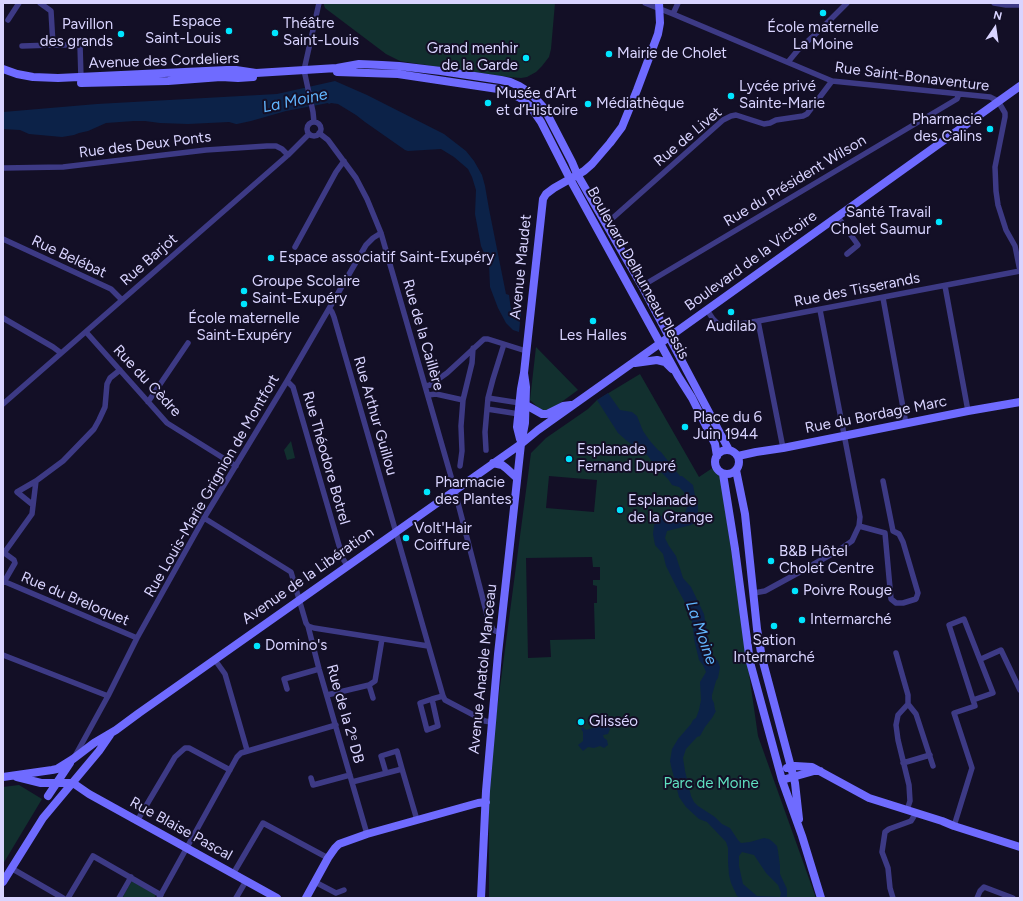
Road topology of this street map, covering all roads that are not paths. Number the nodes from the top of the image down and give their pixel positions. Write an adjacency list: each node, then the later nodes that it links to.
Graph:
1 (19, 3): 11 (street)
2 (40, 3): 12 (street)
3 (319, 3): 17 (street)
4 (645, 3): 9 (street, Rue Saint-Bonaventure)
5 (678, 3): 10 (street)
6 (847, 3): 14 (street)
7 (994, 3): 8 (street)
8 (1020, 5)
9 (659, 6): 10 (street, Rue Saint-Bonaventure); 31 (main road, Avenue Maudet)
10 (673, 14): 14 (street, Rue Saint-Bonaventure)
11 (8, 20)
12 (53, 45): 13 (street); 18 (street)
13 (22, 46)
14 (788, 62): 19 (street, Rue Saint-Bonaventure)
15 (3, 69): 18 (main road, Avenue des Cordeliers)
16 (3, 75): 17 (main road, Avenue des Cordeliers)
17 (304, 75): 18 (main road, Avenue des Cordeliers); 22 (main road, Boulevard Delhumeau Plessis); 24 (main road); 25 (street)
18 (81, 78)
19 (832, 81): 21 (street, Rue Saint-Bonaventure); 33 (street, Rue de Livet)
20 (1020, 86): 23 (main road, Boulevard de la Victoire)
21 (959, 94): 23 (street, Rue Saint-Bonaventure); 40 (street, Rue du Président Wilson)
22 (535, 98): 24 (street); 31 (main road, Boulevard Delhumeau Plessis)
23 (998, 101): 32 (main road, Boulevard de la Victoire); 36 (street)
24 (530, 106): 31 (main road, Boulevard Delhumeau Plessis)
25 (314, 122): 26 (street); 27 (street)
26 (319, 133): 27 (street); 29 (street, Rue de la Caillère)
27 (309, 134): 28 (street, Rue Barjot)
28 (288, 155): 30 (street, Rue des Deux Ponts); 43 (street, Rue Barjot)
29 (344, 161): 34 (street, Rue de la Caillère); 37 (street)
30 (3, 168)
31 (574, 177): 33 (main road, Boulevard Delhumeau Plessis); 52 (main road, Boulevard Delhumeau Plessis); 55 (main road, Avenue Maudet)
32 (838, 217): 38 (street); 45 (main road, Boulevard de la Victoire)
33 (606, 224): 40 (main road, Boulevard Delhumeau Plessis)
34 (381, 233): 44 (street, Rue Louis-Marie Grignion de Montfort); 61 (street, Rue de la Caillère)
35 (3, 239): 43 (street, Rue Belébat)
36 (1018, 245): 39 (street)
37 (295, 247)
38 (847, 254)
39 (1020, 271): 41 (street, Rue des Tisserands)
40 (642, 286): 50 (main road, Boulevard Delhumeau Plessis)
41 (945, 286): 42 (street, Rue des Tisserands); 71 (street)
42 (883, 298): 46 (street, Rue des Tisserands); 73 (street)
43 (122, 300): 49 (street, Rue Barjot)
44 (330, 309): 60 (street, Rue Louis-Marie Grignion de Montfort); 93 (street, Rue Arthur Guillou)
45 (707, 310): 48 (street, Rue des Tisserands); 50 (main road, Boulevard de la Victoire)
46 (820, 310): 48 (street, Rue des Tisserands); 74 (street)
47 (3, 318): 56 (street)
48 (758, 321): 76 (street)
49 (86, 332): 56 (street, Rue Barjot); 58 (street, Rue du Cèdre)
50 (669, 337): 52 (main road, Boulevard de la Victoire); 78 (main road, Boulevard Delhumeau Plessis)
51 (188, 343): 65 (street)
52 (661, 343): 57 (main road, Boulevard de la Victoire); 59 (main road, Boulevard Delhumeau Plessis)
53 (504, 344): 54 (street); 55 (street); 63 (street)
54 (473, 348): 61 (street); 64 (street)
55 (526, 351): 68 (main road, Avenue Maudet)
56 (61, 353): 67 (street, Rue Barjot)
57 (632, 364): 59 (main road); 69 (main road, Boulevard de la Victoire)
58 (120, 370): 65 (street, Rue du Cèdre); 87 (street)
59 (678, 376): 79 (main road, Boulevard Delhumeau Plessis)
60 (287, 381): 82 (street, Rue Louis-Marie Grignion de Montfort); 97 (street, Rue Théodore Botrel)
61 (426, 386): 62 (street, Rue de la Caillère)
62 (428, 395): 64 (street); 89 (street, Rue de la Caillère)
63 (488, 398): 68 (street); 70 (street)
64 (463, 400): 83 (street)
65 (148, 402): 82 (street, Rue du Cèdre)
66 (1020, 402): 71 (main road, Rue du Bordage Marc)
67 (3, 404)
68 (523, 404): 69 (main road); 72 (main road, Avenue Maudet); 75 (main road, Avenue Maudet)
69 (574, 405): 75 (main road, Boulevard de la Victoire)
70 (487, 408): 72 (street); 77 (street)
71 (968, 411): 73 (main road, Rue du Bordage Marc)
72 (519, 414): 75 (main road, Avenue Maudet)
73 (906, 424): 74 (main road, Rue du Bordage Marc)
74 (844, 436): 76 (main road, Rue du Bordage Marc); 92 (street)
75 (521, 444): 81 (main road, Avenue de la Libération); 86 (main road, Avenue Anatole Manceau)
76 (782, 448): 80 (main road, Rue du Bordage Marc)
77 (486, 450)
78 (729, 450): 79 (main road); 80 (main road)
79 (717, 456): 85 (main road)
80 (738, 456): 84 (main road)
81 (493, 463): 86 (main road); 89 (main road, Avenue de la Libération)
82 (236, 466): 91 (street, Rue Louis-Marie Grignion de Montfort)
83 (460, 466)
84 (736, 470): 85 (main road); 99 (main road)
85 (723, 474): 132 (main road)
86 (517, 478): 102 (main road, Avenue Anatole Manceau)
87 (36, 482): 90 (street); 90 (street)
88 (883, 482): 94 (street)
89 (455, 490): 93 (main road, Avenue de la Libération); 102 (street, Rue de la Caillère)
90 (33, 505): 96 (street)
91 (204, 518): 100 (street, Rue de la 2ᵉ DB); 103 (street, Rue Louis-Marie Grignion de Montfort)
92 (859, 526): 95 (street); 99 (street)
93 (396, 531): 97 (main road, Avenue de la Libération); 105 (street, Rue Arthur Guillou)
94 (892, 531): 95 (street); 95 (street)
95 (885, 533)
96 (4, 553): 98 (street)
97 (347, 566): 100 (main road, Avenue de la Libération)
98 (3, 582): 103 (street, Rue du Breloquet)
99 (754, 594): 129 (main road)
100 (300, 600): 101 (street, Rue de la 2ᵉ DB); 108 (main road, Avenue de la Libération)
101 (308, 626): 104 (street); 110 (street, Rue de la 2ᵉ DB)
102 (500, 633): 121 (main road, Avenue Anatole Manceau)
103 (137, 638): 115 (street, Rue Louis-Marie Grignion de Montfort)
104 (382, 639): 105 (street); 111 (street)
105 (428, 646): 116 (street, Rue Arthur Guillou)
106 (896, 653): 120 (street)
107 (3, 654): 115 (street)
108 (215, 660): 123 (main road, Avenue de la Libération); 124 (street)
109 (981, 660): 113 (street); 119 (street); 119 (street)
110 (319, 669): 112 (street); 114 (street, Rue de la 2ᵉ DB)
111 (369, 685): 114 (street); 117 (street)
112 (287, 689)
113 (1020, 690)
114 (327, 695): 122 (street, Rue de la 2ᵉ DB)
115 (108, 696): 126 (street, Rue Louis-Marie Grignion de Montfort)
116 (443, 696): 118 (street); 121 (street)
117 (373, 698)
118 (432, 699): 118 (street)
119 (973, 700): 152 (street)
120 (908, 704): 125 (street); 127 (street)
121 (492, 722): 146 (main road, Avenue Anatole Manceau)
122 (336, 725): 124 (street); 135 (street, Rue de la 2ᵉ DB)
123 (112, 733): 126 (main road, Avenue de la Libération); 144 (main road, Avenue de la Libération)
124 (247, 750): 131 (street)
125 (930, 755): 127 (street); 128 (street)
126 (73, 759): 136 (main road, Avenue de la Libération); 143 (main road, Avenue de la Libération)
127 (903, 763): 147 (street)
128 (933, 766)
129 (791, 767): 132 (main road); 133 (main road); 139 (main road)
130 (402, 769): 134 (street); 134 (street); 151 (street)
131 (230, 770): 150 (street); 156 (street)
132 (779, 770): 140 (main road)
133 (821, 772): 139 (main road); 147 (main road)
134 (386, 773): 141 (street)
135 (350, 775): 138 (street); 141 (street, Rue de la 2ᵉ DB)
136 (12, 776): 137 (main road, Avenue de la Libération); 142 (main road)
137 (3, 777)
138 (311, 778)
139 (796, 779): 140 (main road); 154 (main road)
140 (782, 780): 154 (main road)
141 (352, 782): 153 (street, Rue de la 2ᵉ DB)
142 (41, 783): 143 (main road); 145 (main road)
143 (56, 783): 144 (main road); 145 (main road, Avenue de la Libération)
144 (73, 783): 149 (main road, Avenue de la Libération); 150 (main road, Rue Blaise Pascal)
145 (48, 796): 149 (main road, Avenue de la Libération)
146 (486, 802): 151 (main road); 174 (main road, Avenue Anatole Manceau)
147 (907, 810): 148 (main road)
148 (916, 813): 152 (main road); 176 (street)
149 (43, 818): 158 (main road)
150 (137, 820): 156 (main road, Rue Blaise Pascal)
151 (416, 820): 153 (main road)
152 (954, 826): 155 (main road)
153 (368, 834): 157 (main road)
154 (802, 836): 175 (main road)
155 (1020, 847)
156 (187, 848): 159 (main road, Rue Blaise Pascal); 165 (street)
157 (328, 858): 159 (street); 163 (main road)
158 (11, 868): 162 (main road); 168 (street)
159 (234, 874): 161 (main road, Rue Blaise Pascal)
160 (131, 877): 165 (street); 169 (street); 170 (street)
161 (246, 881): 171 (street); 172 (main road, Rue Blaise Pascal)
162 (3, 882)
163 (315, 882): 164 (street); 173 (main road)
164 (344, 890)
165 (160, 896)
166 (1003, 896): 177 (street); 178 (street)
167 (1020, 896): 178 (street)
168 (63, 898)
169 (68, 898)
170 (119, 898)
171 (236, 898)
172 (277, 898)
173 (306, 898)
174 (481, 898)
175 (821, 898)
176 (893, 898)
177 (977, 898)
178 (1014, 898)

